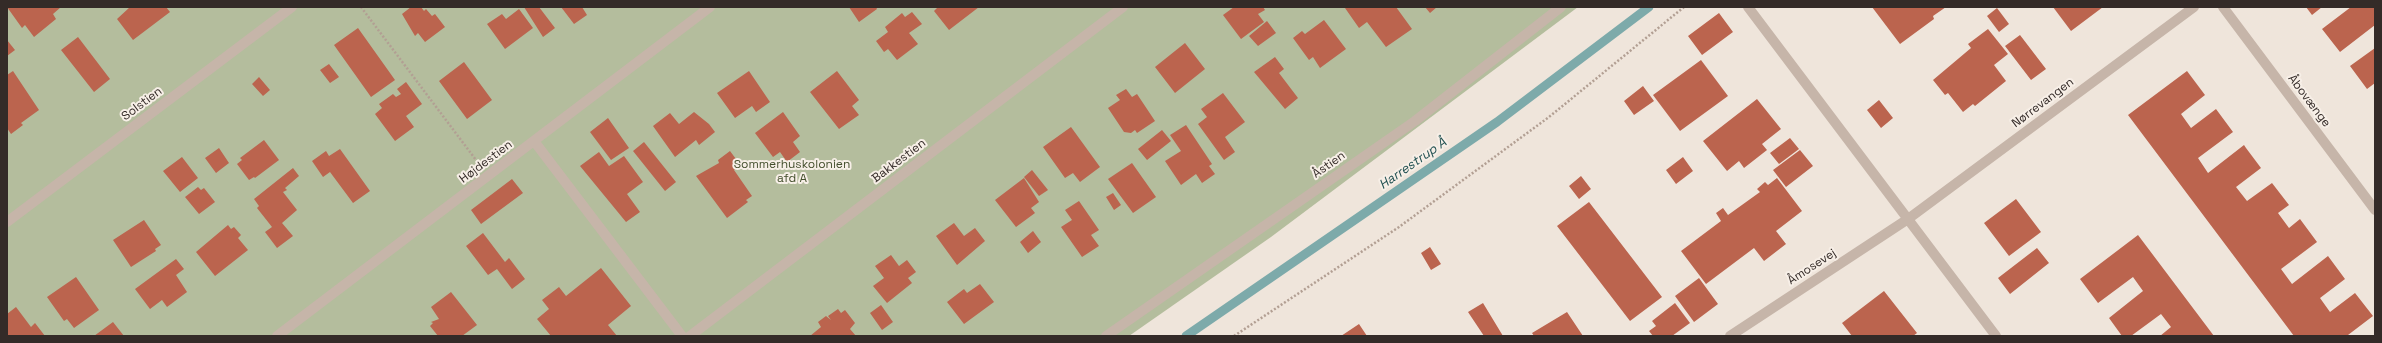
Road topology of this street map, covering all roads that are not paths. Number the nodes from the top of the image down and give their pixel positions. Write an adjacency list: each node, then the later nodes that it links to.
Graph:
1 (292, 7): 11 (street, Solstien)
2 (710, 7): 8 (street, Højdestien)
3 (1123, 7): 14 (street, Bakkestien)
4 (1561, 7): 15 (street, Åstien)
5 (1748, 7): 10 (street)
6 (2194, 7): 10 (street, Nørrevangen)
7 (2223, 7): 9 (street, Åbovænge)
8 (534, 141): 12 (street, Højdestien); 13 (street)
9 (2375, 210)
10 (1908, 220): 16 (street, Åmosevej); 17 (street)
11 (7, 222)
12 (277, 336)
13 (682, 336)
14 (690, 336)
15 (1106, 336)
16 (1730, 336)
17 (1996, 336)

